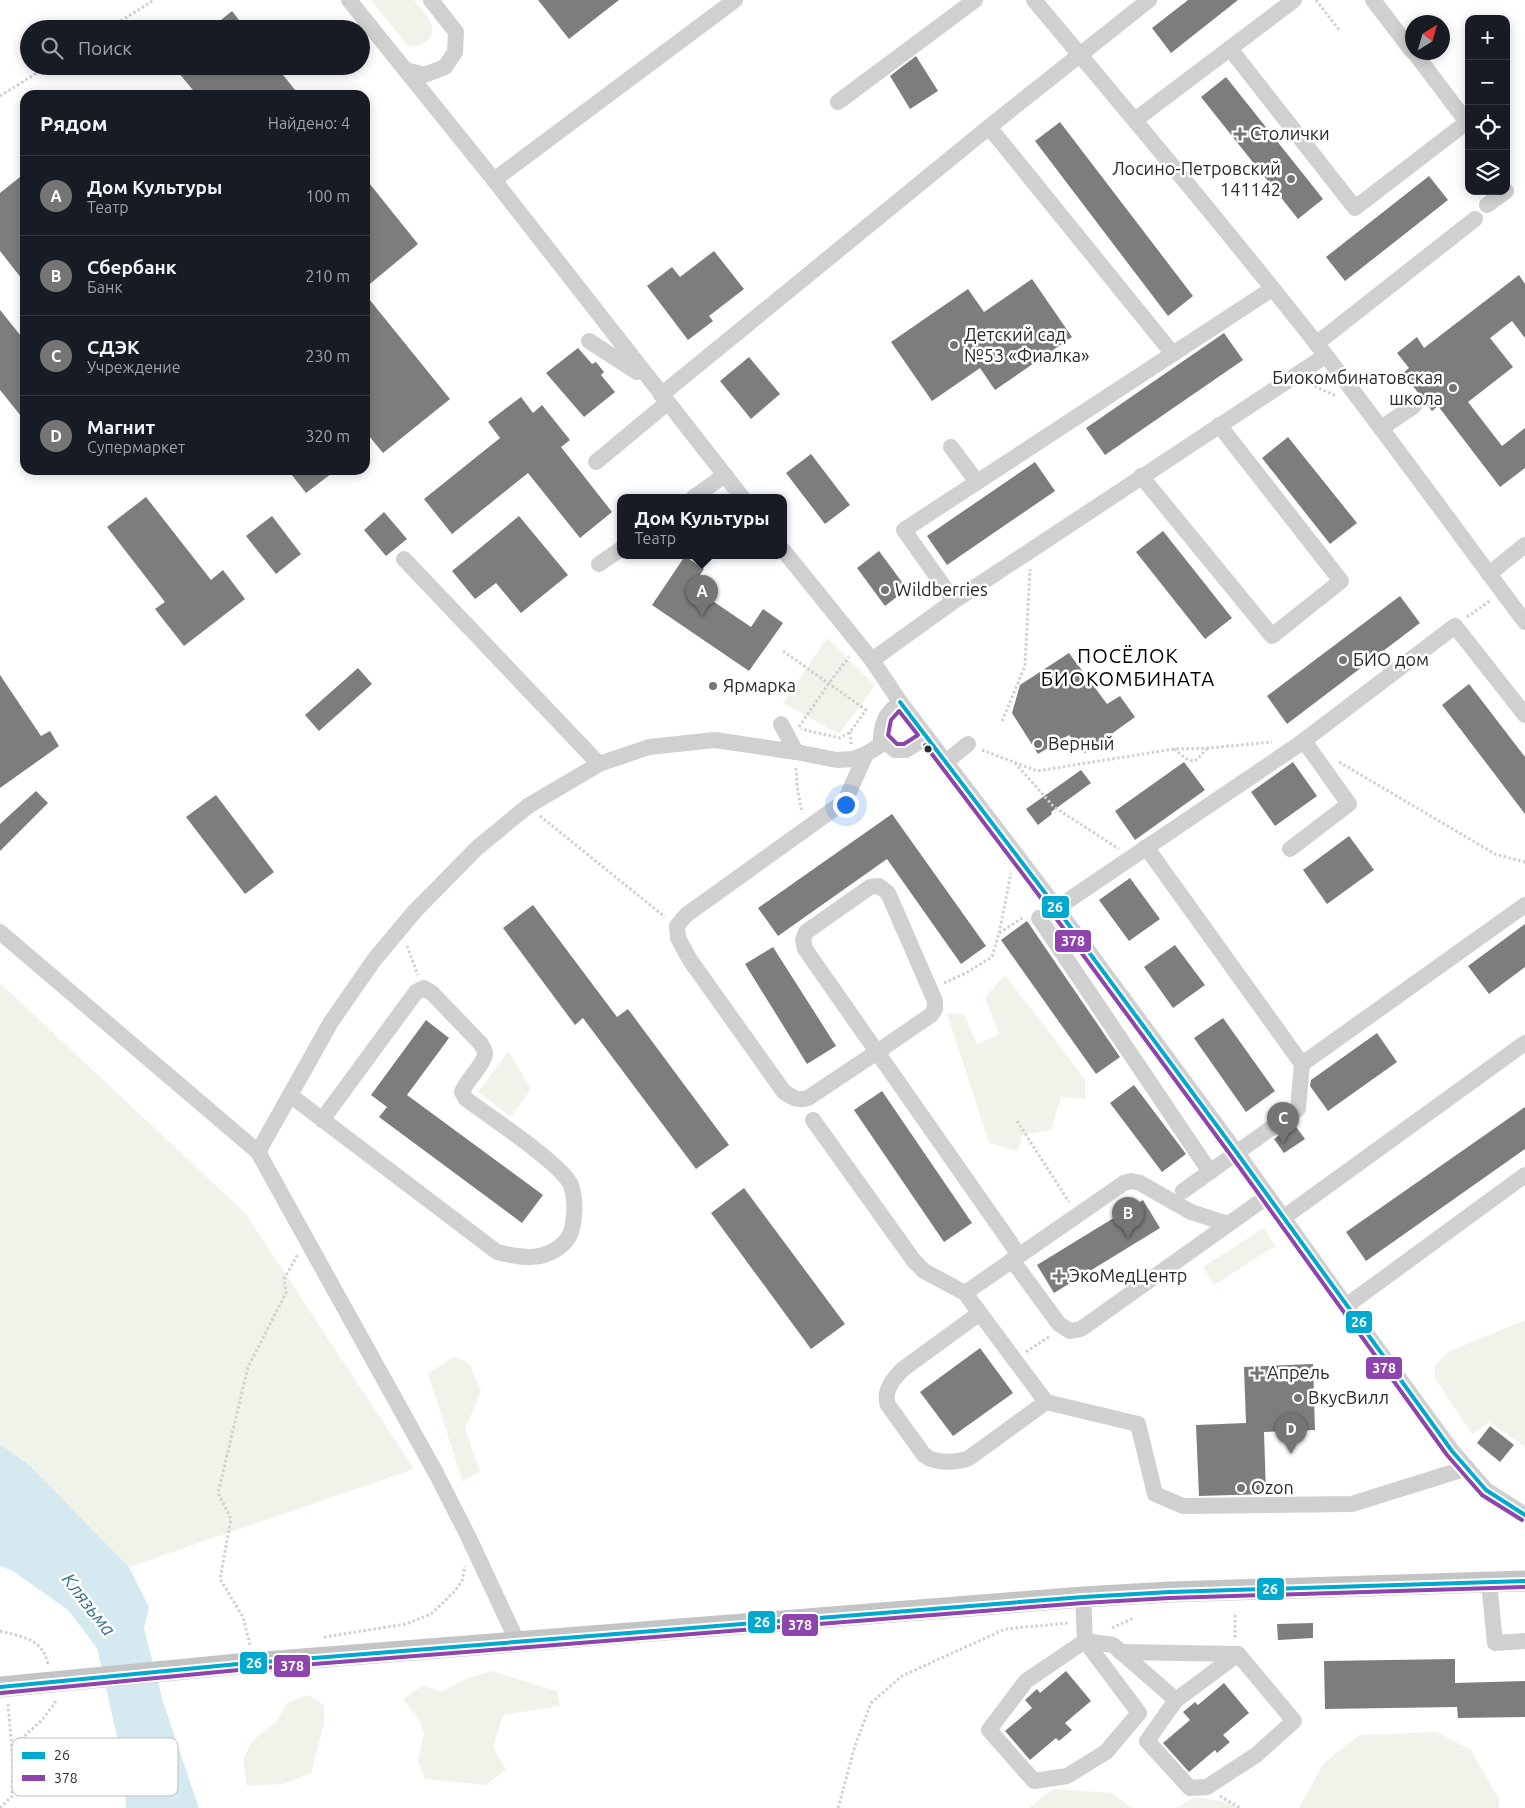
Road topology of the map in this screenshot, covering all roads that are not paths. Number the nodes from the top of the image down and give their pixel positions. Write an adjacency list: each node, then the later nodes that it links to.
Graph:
1 (349, 0): 9 (street)
2 (431, 0): 15 (street)
3 (735, 0): 21 (street)
4 (975, 0): 16 (street)
5 (1034, 0): 13 (street)
6 (1150, 0): 13 (street)
7 (1294, 0): 12 (street)
8 (1373, 0): 11 (street)
9 (365, 20)
10 (370, 26): 15 (street)
11 (1405, 42)
12 (1231, 50): 17 (street); 19 (street)
13 (1080, 54): 17 (street); 20 (street)
14 (1419, 60): 18 (street)
15 (406, 70): 21 (street)
16 (838, 102)
17 (1136, 120): 25 (street)
18 (1465, 120)
19 (1465, 126)
20 (989, 127): 28 (street); 30 (street)
21 (494, 180): 29 (street)
22 (1501, 195): 23 (street)
23 (1487, 205)
24 (1475, 220): 27 (street)
25 (1272, 289): 27 (street); 28 (street)
26 (588, 341): 29 (street)
27 (1321, 350): 32 (street); 33 (street)
28 (1173, 354): 38 (street)
29 (648, 379): 30 (street)
30 (664, 399): 35 (street); 36 (street)
31 (1414, 406): 33 (street)
32 (1219, 425): 37 (street); 37 (street)
33 (1381, 428): 46 (street)
34 (951, 447): 38 (street)
35 (596, 462)
36 (724, 475): 39 (street); 40 (street)
37 (1141, 476): 47 (street)
38 (977, 482): 47 (street)
39 (698, 494)
40 (740, 494)
41 (1525, 545): 46 (street)
42 (617, 552): 45 (street)
43 (787, 555): 49 (street)
44 (404, 559): 60 (street)
45 (598, 564)
46 (1489, 574): 48 (street)
47 (954, 601): 49 (street)
48 (1525, 622)
49 (872, 660): 50 (street)
50 (900, 702): 53 (street); 54 (street)
51 (1525, 715): 55 (street)
52 (781, 724): 57 (street)
53 (927, 737): 54 (street); 59 (street)
54 (885, 742): 58 (street)
55 (1301, 743): 61 (street); 62 (street)
56 (968, 744): 59 (street)
57 (796, 752): 58 (street); 60 (street)
58 (866, 754): 68 (street)
59 (946, 762): 64 (street)
60 (599, 764): 70 (street)
61 (1146, 847): 64 (street); 69 (street)
62 (1290, 849)
63 (1525, 905): 69 (street)
64 (1057, 908): 74 (street)
65 (1032, 917): 75 (street)
66 (0, 932): 73 (street)
67 (1525, 1042): 79 (street)
68 (877, 1052): 68 (street); 81 (street)
69 (1302, 1064): 74 (street)
70 (290, 1095): 71 (street); 73 (street)
71 (322, 1120): 71 (street)
72 (813, 1120): 82 (street)
73 (258, 1152): 93 (street)
74 (1237, 1153): 75 (street); 78 (street)
75 (1210, 1172): 77 (street)
76 (1525, 1174): 83 (street)
77 (1183, 1191)
78 (1268, 1196): 79 (street); 80 (street)
79 (1283, 1218): 83 (street)
80 (1228, 1224): 81 (street); 81 (street)
81 (1016, 1258): 82 (street)
82 (965, 1293): 84 (street)
83 (1346, 1306): 86 (street)
84 (980, 1313): 85 (street); 85 (street)
85 (1046, 1402): 86 (street)
86 (1467, 1468): 87 (street)
87 (1525, 1515)
88 (1522, 1579): 89 (main road)
89 (1489, 1582): 90 (main road); 92 (street)
90 (1083, 1598): 91 (street); 93 (main road)
91 (1085, 1641): 91 (street); 94 (street)
92 (1525, 1641)
93 (518, 1643): 96 (main road)
94 (1120, 1652): 95 (street); 97 (street)
95 (1238, 1654): 97 (street); 97 (street)
96 (4, 1695)
97 (1176, 1700)

